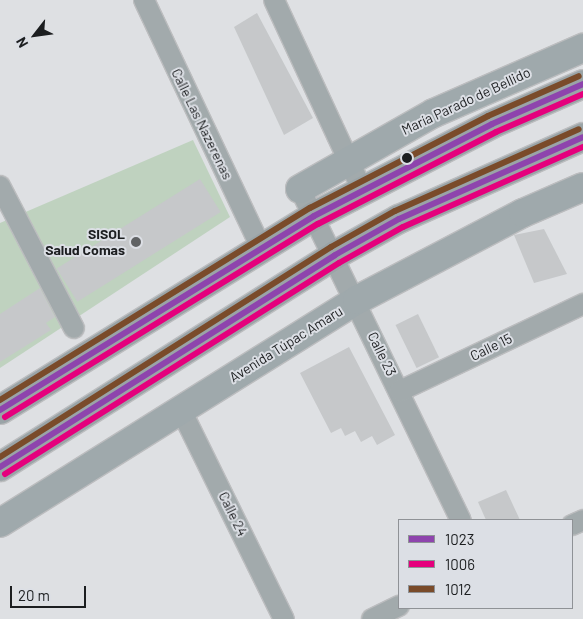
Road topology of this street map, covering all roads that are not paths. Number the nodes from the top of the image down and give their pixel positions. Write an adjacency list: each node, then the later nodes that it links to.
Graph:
1 (144, 0): 12 (street, Calle Las Nazerenas)
2 (274, 0): 6 (street)
3 (583, 48): 6 (main road, María Parado de Bellido)
4 (583, 84): 10 (highway)
5 (583, 136): 13 (highway)
6 (349, 160): 9 (main road, María Parado de Bellido); 10 (street)
7 (0, 186): 16 (street)
8 (583, 187): 14 (main road, Avenida Túpac Amaru)
9 (300, 189): 11 (street, Calle 23)
10 (362, 190): 11 (highway)
11 (314, 216): 12 (highway); 13 (street, Calle 23)
12 (261, 248): 18 (highway)
13 (335, 255): 14 (street, Calle 23); 20 (highway)
14 (357, 300): 17 (street, Calle 23); 19 (main road, Avenida Túpac Amaru)
15 (583, 304): 17 (street, Calle 15)
16 (74, 328)
17 (400, 391): 21 (street, Calle 23)
18 (0, 410)
19 (181, 410): 22 (main road, Avenida Túpac Amaru); 24 (street, Calle 24)
20 (0, 467)
21 (461, 519)
22 (0, 522)
23 (398, 606): 25 (street)
24 (284, 619)
25 (372, 619)

